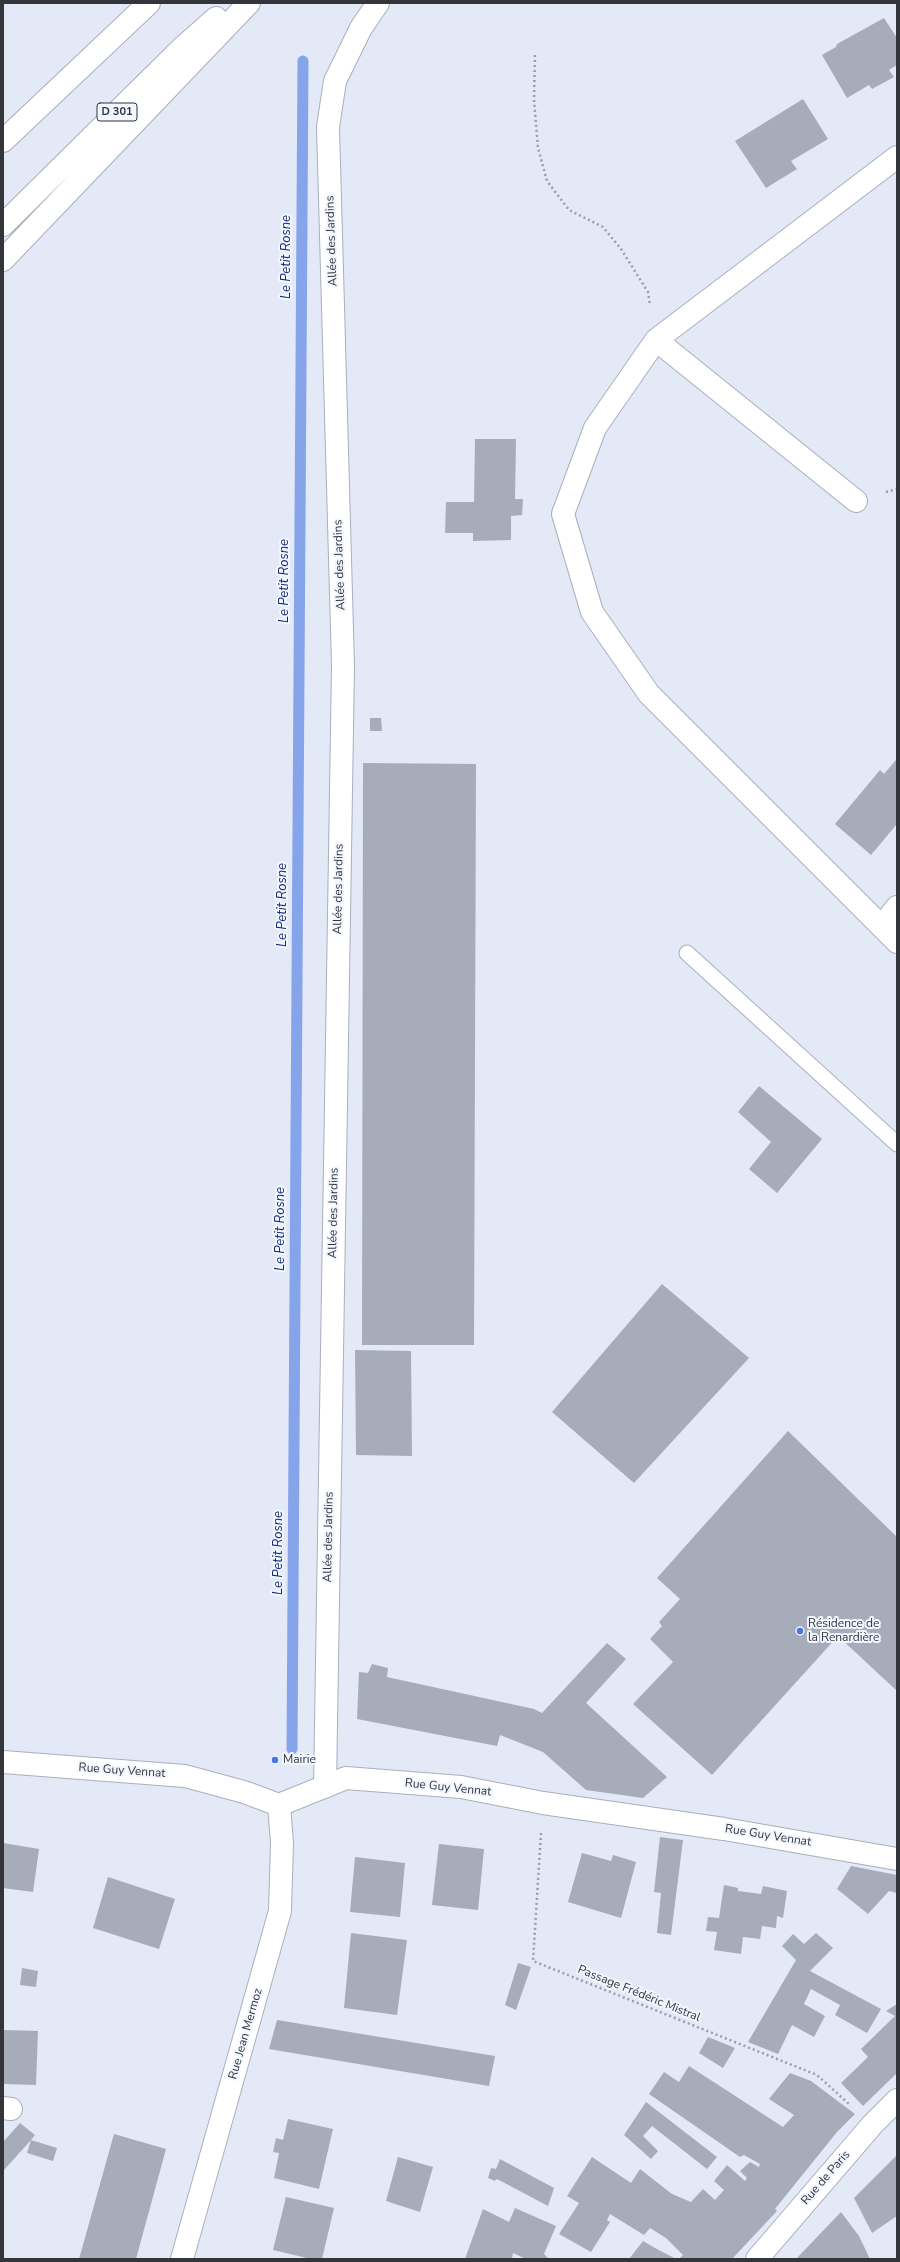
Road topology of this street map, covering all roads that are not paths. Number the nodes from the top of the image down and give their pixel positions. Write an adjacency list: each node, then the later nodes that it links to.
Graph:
1 (149, 3): 5 (main road)
2 (234, 3): 7 (main road, D 301)
3 (249, 3): 8 (main road)
4 (378, 3): 17 (main road, Allée des Jardins)
5 (3, 141)
6 (897, 157): 9 (main road)
7 (3, 224)
8 (3, 260)
9 (656, 340): 10 (main road); 12 (main road)
10 (856, 501)
11 (897, 907): 12 (main road)
12 (882, 926): 13 (main road)
13 (897, 942)
14 (687, 953): 15 (lane)
15 (897, 1144)
16 (3, 1762): 18 (main road, Rue Guy Vennat)
17 (325, 1787): 18 (main road, Rue Guy Vennat); 19 (main road, Rue Guy Vennat)
18 (279, 1805): 21 (main road, Rue Jean Mermoz)
19 (897, 1859)
20 (897, 2100): 22 (main road, Rue de Paris)
21 (182, 2259)
22 (757, 2259)

